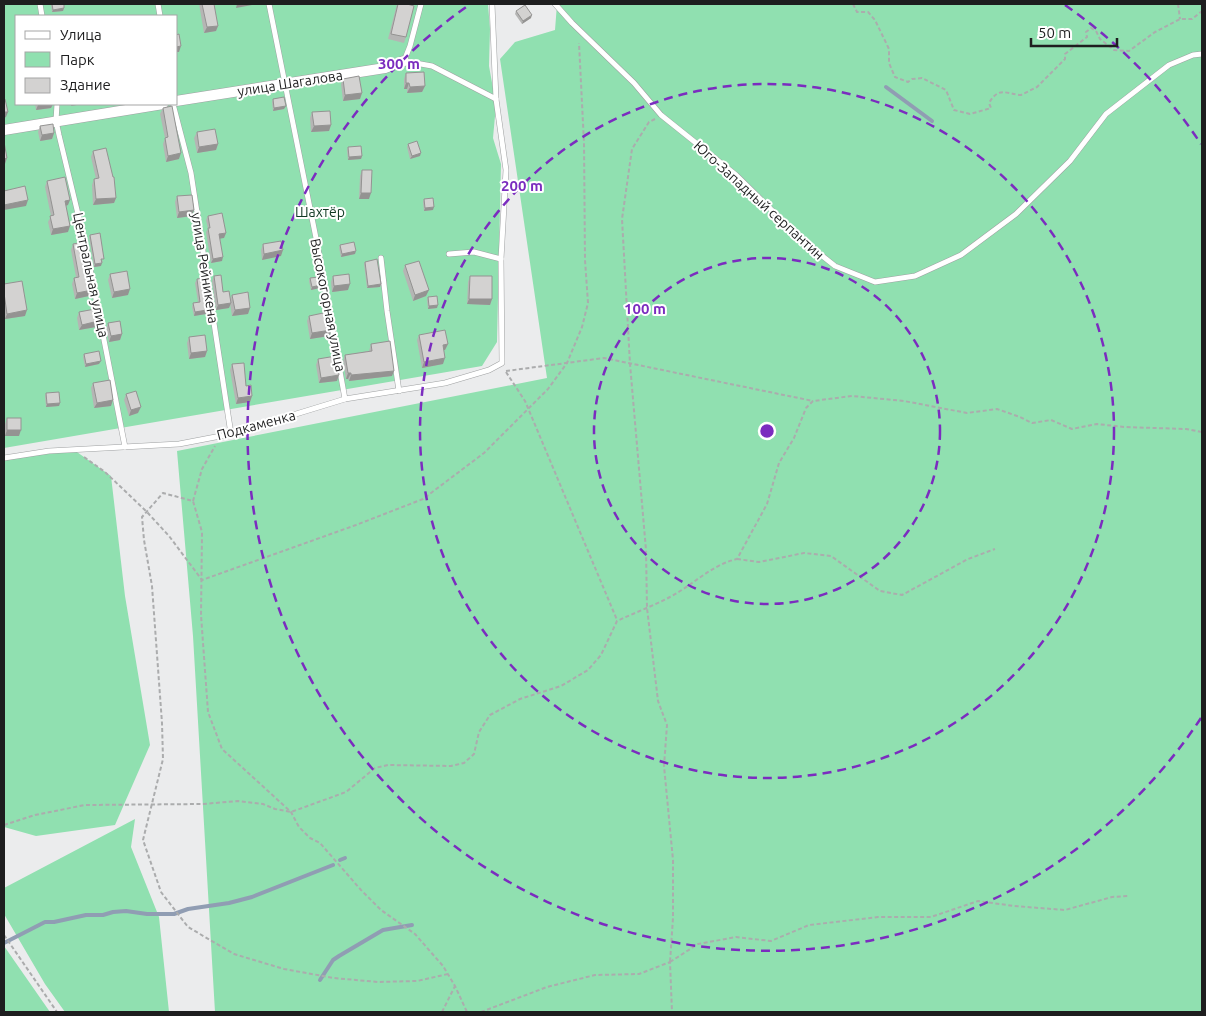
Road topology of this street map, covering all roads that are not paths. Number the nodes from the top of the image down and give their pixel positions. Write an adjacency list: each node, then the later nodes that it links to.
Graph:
1 (269, 4): 7 (lane, Высокогорная улица)
2 (421, 4): 6 (lane)
3 (492, 4): 8 (lane)
4 (555, 4): 5 (lane, Юго-Западный серпантин)
5 (1202, 54)
6 (404, 61): 7 (street, улица Шагалова); 8 (lane)
7 (284, 84): 9 (street, улица Шагалова); 19 (lane, Высокогорная улица)
8 (496, 98): 17 (lane)
9 (178, 102)
10 (57, 105): 13 (lane, Центральная улица)
11 (156, 105): 13 (street)
12 (173, 105): 20 (lane, улица Рейникена)
13 (56, 121): 14 (street); 21 (lane, Центральная улица)
14 (4, 130)
15 (449, 254): 17 (lane)
16 (381, 258): 18 (lane)
17 (501, 259): 18 (lane, Подкаменка)
18 (399, 391): 19 (lane, Подкаменка)
19 (346, 400): 20 (lane, Подкаменка)
20 (231, 434): 21 (lane, Подкаменка)
21 (125, 447): 22 (lane, Подкаменка)
22 (4, 458)

